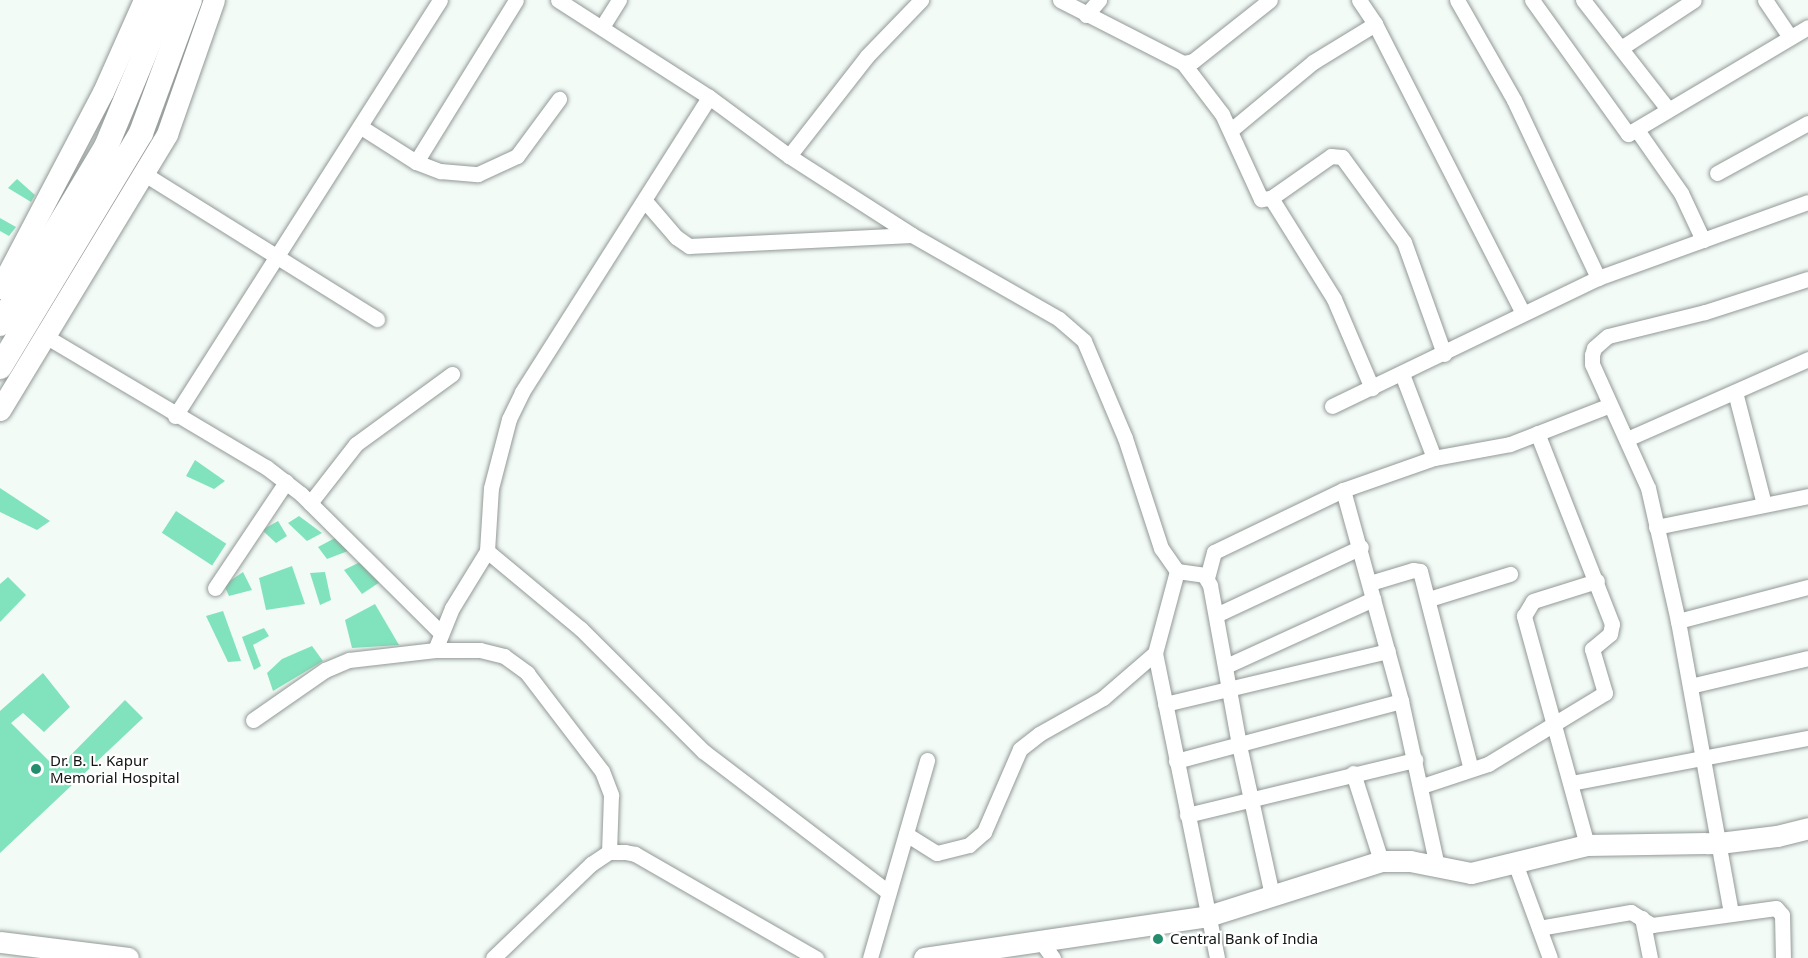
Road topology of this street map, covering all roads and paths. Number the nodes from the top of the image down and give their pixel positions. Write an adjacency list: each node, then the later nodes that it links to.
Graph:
1 (144, 0): 45 (street)
2 (167, 0): 48 (main road)
3 (190, 0): 52 (main road)
4 (214, 0): 36 (street)
5 (440, 0): 30 (street)
6 (516, 0): 34 (street)
7 (558, 0): 21 (street)
8 (619, 0): 21 (street)
9 (921, 0): 33 (street)
10 (1060, 0): 19 (street)
11 (1099, 0): 19 (street)
12 (1270, 0): 25 (street)
13 (1359, 0): 20 (street)
14 (1457, 0): 43 (street)
15 (1532, 0): 32 (street)
16 (1583, 0): 24 (street)
17 (1765, 0): 23 (street)
18 (1683, 3): 24 (street)
19 (1086, 15): 25 (street)
20 (1376, 24): 31 (street); 46 (street)
21 (602, 27): 26 (street)
22 (1808, 27): 23 (street)
23 (1790, 37): 28 (street)
24 (1621, 48): 28 (street)
25 (1183, 63): 31 (street)
26 (709, 97): 33 (street); 38 (street)
27 (559, 99): 34 (street)
28 (1668, 109): 32 (street)
29 (1808, 123): 35 (street)
30 (361, 127): 34 (street); 42 (street)
31 (1232, 130): 37 (street)
32 (1637, 130): 41 (street)
33 (789, 156): 40 (street)
34 (416, 162)
35 (1717, 172)
36 (143, 173): 42 (street); 49 (street)
37 (1271, 198): 50 (street); 55 (street)
38 (645, 201): 40 (street); 71 (street)
39 (1808, 202): 41 (street)
40 (912, 235): 72 (street)
41 (1703, 240): 43 (street)
42 (277, 256): 47 (street); 60 (street)
43 (1598, 278): 46 (street)
44 (1808, 279): 57 (street)
45 (0, 288)
46 (1523, 313): 50 (street)
47 (377, 319)
48 (0, 324)
49 (45, 336): 59 (street); 60 (street)
50 (1444, 354): 54 (street)
51 (1808, 359): 56 (street)
52 (0, 367)
53 (452, 374): 67 (street)
54 (1402, 374): 55 (street); 63 (street)
55 (1372, 388): 58 (street)
56 (1735, 392): 62 (street); 68 (street)
57 (1610, 405): 61 (street); 62 (street)
58 (1332, 406)
59 (0, 410)
60 (175, 416): 64 (street)
61 (1537, 433): 63 (street); 75 (street)
62 (1627, 439): 69 (street)
63 (1434, 458): 65 (street)
64 (286, 482): 67 (street); 78 (street)
65 (1343, 490): 70 (street); 74 (street)
66 (1808, 496): 68 (street)
67 (310, 503): 83 (street)
68 (1764, 504): 69 (street)
69 (1656, 527): 82 (street)
70 (1361, 547): 76 (street); 81 (street)
71 (487, 550): 83 (street); 115 (street)
72 (1178, 571): 74 (street); 86 (street)
73 (1510, 573): 80 (street)
74 (1208, 578): 81 (street)
75 (1597, 581): 94 (street); 94 (street)
76 (1370, 583): 79 (street); 80 (street)
77 (1808, 587): 82 (street)
78 (215, 588)
79 (1373, 598): 85 (street); 88 (street)
80 (1429, 599): 101 (street)
81 (1216, 615): 88 (street)
82 (1678, 621): 89 (street)
83 (440, 632): 84 (street)
84 (435, 650): 93 (street); 111 (street)
85 (1388, 651): 90 (street); 91 (street)
86 (1155, 653): 92 (street); 108 (street)
87 (1808, 658): 89 (street)
88 (1226, 666): 90 (street)
89 (1690, 686): 99 (street)
90 (1230, 690): 92 (street); 96 (street)
91 (1401, 701): 96 (street); 98 (street)
92 (1165, 704): 100 (street)
93 (253, 720)
94 (1554, 722): 101 (street); 103 (street)
95 (1808, 738): 99 (street)
96 (1239, 746): 100 (street); 105 (street)
97 (927, 760): 108 (street)
98 (1415, 760): 102 (street); 104 (street)
99 (1702, 760): 103 (street); 109 (street)
100 (1176, 761): 106 (street)
101 (1470, 769): 104 (street)
102 (1353, 773): 105 (street); 112 (street)
103 (1570, 783): 110 (street)
104 (1422, 786): 114 (street)
105 (1251, 802): 106 (street); 116 (street)
106 (1187, 815): 118 (street)
107 (1808, 828): 109 (street)
108 (906, 834): 115 (street)
109 (1719, 843): 110 (street); 117 (street)
110 (1587, 845): 113 (street)
111 (609, 852): 124 (street); 125 (street)
112 (1381, 861): 114 (street); 116 (street)
113 (1515, 863): 114 (street); 120 (street)
114 (1437, 866)
115 (888, 892): 126 (street)
116 (1272, 895): 118 (street)
117 (1731, 913): 119 (street); 132 (street)
118 (1208, 916): 121 (street); 129 (street)
119 (1642, 918): 120 (street); 131 (street)
120 (1539, 928): 130 (street)
121 (1040, 940): 127 (street); 128 (street)
122 (0, 942): 123 (street)
123 (128, 958)
124 (493, 958)
125 (816, 958)
126 (870, 958)
127 (924, 958)
128 (1053, 958)
129 (1217, 958)
130 (1550, 958)
131 (1650, 958)
132 (1783, 958)

